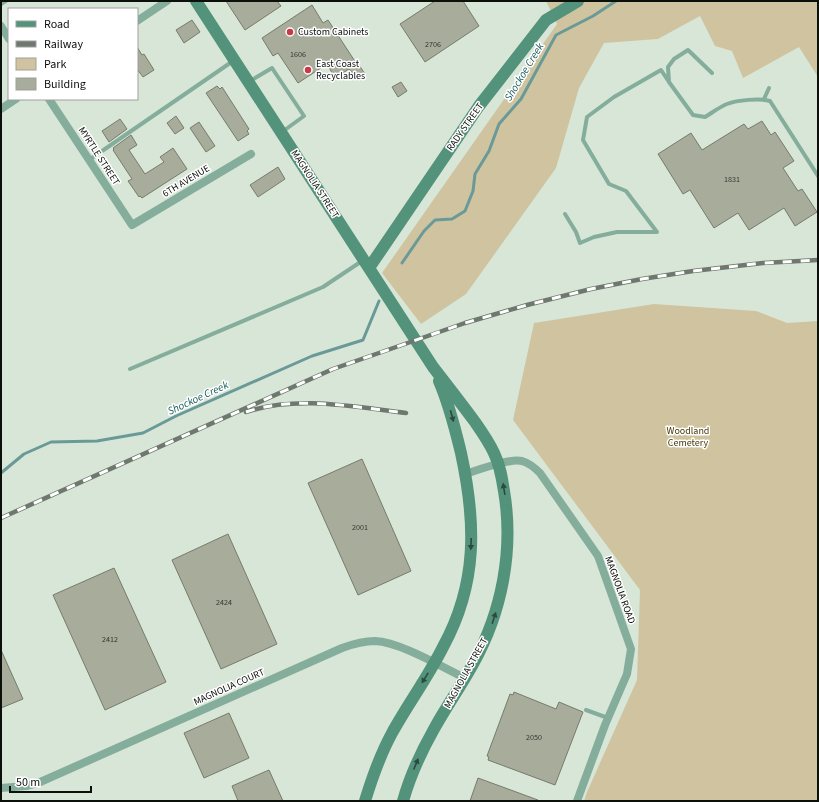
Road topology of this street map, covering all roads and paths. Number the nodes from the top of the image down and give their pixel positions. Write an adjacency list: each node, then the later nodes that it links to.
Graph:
1 (6, 1): 5 (lane)
2 (167, 1): 6 (street)
3 (196, 1): 9 (main road, MAGNOLIA STREET)
4 (578, 1): 24 (main road, RADY STREET)
5 (1, 4)
6 (138, 20)
7 (1, 26): 8 (street)
8 (8, 36)
9 (235, 60): 11 (main road, MAGNOLIA STREET); 20 (lane)
10 (712, 73): 12 (lane)
11 (249, 82): 18 (main road, MAGNOLIA STREET); 18 (lane)
12 (669, 82): 14 (lane); 22 (lane)
13 (769, 88): 14 (lane)
14 (764, 99): 21 (lane)
15 (14, 100): 17 (street)
16 (50, 100): 20 (street, MYRTLE STREET)
17 (1, 109)
18 (282, 133): 24 (main road, MAGNOLIA STREET)
19 (251, 154): 23 (street, 6TH AVENUE)
20 (89, 160): 23 (street, MYRTLE STREET)
21 (818, 176)
22 (565, 214)
23 (132, 225)
24 (366, 264): 25 (main road, MAGNOLIA STREET); 26 (lane)
25 (433, 366): 27 (main road, MAGNOLIA STREET); 28 (main road, MAGNOLIA STREET, one-way to 28)
26 (130, 368)
27 (498, 464): 28 (street, MAGNOLIA ROAD); 30 (main road, MAGNOLIA STREET, one-way to 27); 32 (street, MAGNOLIA ROAD)
28 (465, 474): 29 (main road, MAGNOLIA STREET, one-way to 29)
29 (434, 663): 30 (street, MAGNOLIA COURT); 33 (street, MAGNOLIA COURT); 34 (main road, MAGNOLIA STREET, one-way to 34)
30 (465, 678): 35 (main road, MAGNOLIA STREET, one-way to 30)
31 (586, 710): 32 (lane)
32 (608, 718): 36 (street, MAGNOLIA ROAD)
33 (1, 788)
34 (365, 801)
35 (402, 801)
36 (577, 801)

